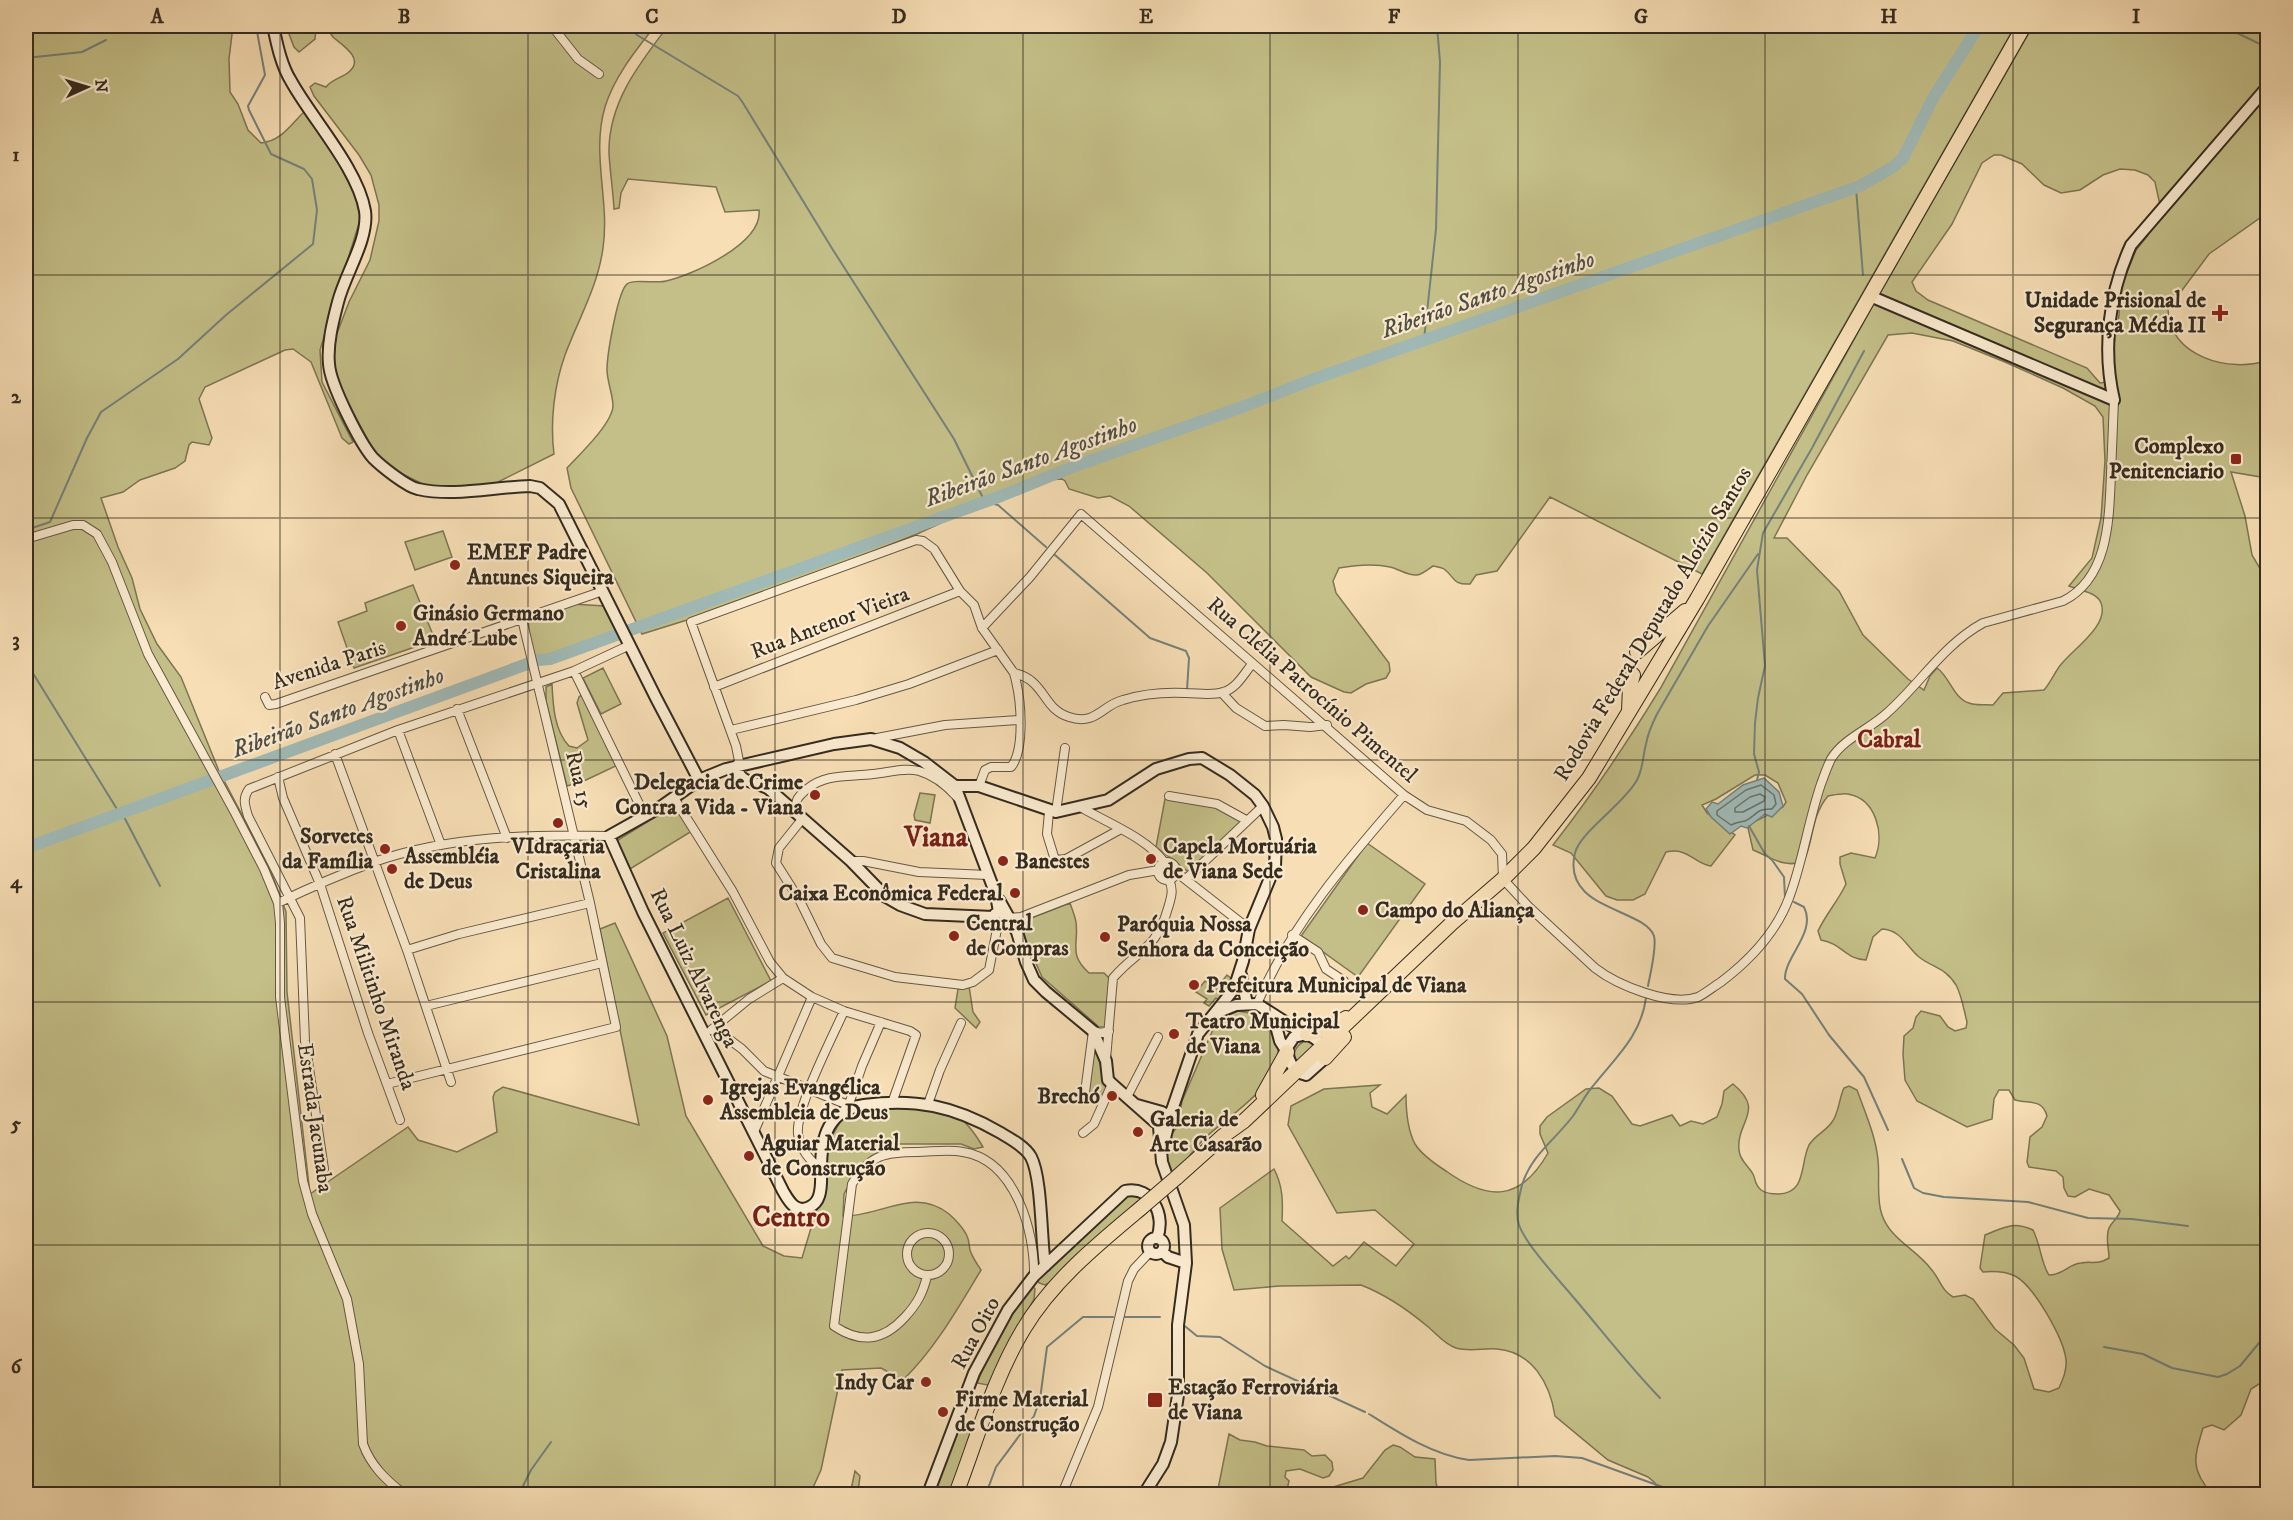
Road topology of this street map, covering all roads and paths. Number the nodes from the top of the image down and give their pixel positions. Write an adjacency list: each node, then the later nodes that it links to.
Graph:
1 (273, 26): 9 (street)
2 (552, 26): 4 (street)
3 (2024, 26): 6 (highway, Rodovia Federal Deputado Aloízio Santos)
4 (599, 74)
5 (2268, 86): 7 (street)
6 (1869, 296): 7 (street); 11 (highway, Rodovia Federal Deputado Aloízio Santos)
7 (2114, 400): 60 (street)
8 (26, 539): 64 (street, Estrada Jacunaba)
9 (603, 591): 12 (street, Avenida Paris); 14 (street)
10 (960, 591): 13 (street); 22 (street, Rua Antenor Vieira); 22 (street)
11 (1697, 599): 16 (highway); 26 (highway, Rodovia Federal Deputado Aloízio Santos)
12 (522, 619): 21 (street, Rua 15); 24 (street, Avenida Paris)
13 (982, 628): 15 (street); 17 (street, Rua Clélia Patrocínio Pimentel)
14 (629, 642): 18 (street); 36 (street)
15 (998, 650): 19 (street); 30 (street)
16 (1637, 652)
17 (1252, 664): 23 (street); 28 (street, Rua Clélia Patrocínio Pimentel)
18 (574, 670): 21 (street); 46 (street)
19 (1014, 673): 23 (street); 27 (street)
20 (1633, 675): 26 (highway)
21 (538, 683): 25 (street); 49 (street, Rua 15)
22 (714, 687): 30 (street)
23 (1222, 693): 28 (street)
24 (265, 697)
25 (457, 709): 29 (street); 51 (street)
26 (1629, 714): 60 (highway, Rodovia Federal Deputado Aloízio Santos)
27 (1019, 720): 31 (street); 37 (street)
28 (1327, 725): 39 (street, Rua Clélia Patrocínio Pimentel)
29 (398, 730): 33 (street); 52 (street)
30 (731, 730): 34 (street)
31 (871, 739): 34 (street); 38 (street)
32 (1065, 748): 44 (street)
33 (335, 754): 35 (street); 54 (street)
34 (737, 766): 36 (street); 45 (street)
35 (278, 777): 62 (street, Rua Militinho Miranda); 63 (street)
36 (699, 780): 41 (street)
37 (979, 786): 38 (street); 44 (street)
38 (952, 787): 45 (street); 58 (street)
39 (1404, 795): 60 (street, Rua Clélia Patrocínio Pimentel); 68 (street)
40 (1169, 796): 47 (street)
41 (674, 798): 46 (street); 72 (street)
42 (1263, 806): 43 (street); 47 (street); 67 (street)
43 (1082, 808): 44 (street); 48 (street)
44 (1052, 812): 48 (street)
45 (800, 815): 53 (street); 66 (street)
46 (645, 816): 50 (street)
47 (1246, 820): 59 (street)
48 (1121, 829): 55 (street)
49 (573, 835): 50 (street); 51 (street); 65 (street, Rua 15)
50 (609, 836): 83 (street, Rua Luiz Alvarenga)
51 (507, 838): 52 (street)
52 (441, 845): 54 (street)
53 (851, 861): 58 (street); 66 (street)
54 (376, 862): 62 (street); 69 (street)
55 (1165, 863): 56 (street); 57 (street)
56 (1159, 870): 61 (street); 66 (street)
57 (1176, 872): 59 (street); 61 (street)
58 (988, 875): 66 (street)
59 (1186, 879): 67 (street)
60 (1503, 879): 78 (highway, Rodovia Federal Deputado Aloízio Santos)
61 (1169, 880): 85 (street)
62 (320, 884): 63 (street); 95 (street, Rua Militinho Miranda)
63 (289, 898): 64 (street); 111 (street)
64 (278, 903): 119 (street, Estrada Jacunaba)
65 (590, 903): 69 (street); 71 (street, Rua 15)
66 (1002, 918): 84 (street)
67 (1249, 929): 70 (street)
68 (1292, 935): 73 (street); 75 (street)
69 (407, 950): 76 (street)
70 (1243, 961): 75 (street); 79 (street)
71 (602, 963): 76 (street); 91 (street, Rua 15)
72 (783, 978): 74 (street); 83 (street)
73 (1344, 981)
74 (812, 997): 77 (street); 93 (street)
75 (1252, 1004): 79 (street); 80 (street)
76 (426, 1006): 91 (street)
77 (844, 1011): 81 (street); 98 (street)
78 (1361, 1011): 86 (highway); 89 (highway)
79 (1214, 1014): 105 (street)
80 (1273, 1015): 86 (street); 88 (street)
81 (881, 1022): 97 (street); 101 (street)
82 (961, 1023): 102 (street)
83 (709, 1031): 93 (street); 108 (street, Rua Luiz Alvarenga)
84 (1093, 1031): 85 (street); 90 (street); 99 (street)
85 (1109, 1031): 90 (street)
86 (1305, 1034): 88 (street); 89 (street)
87 (1158, 1037): 100 (street)
88 (1287, 1052): 92 (street); 107 (highway)
89 (1324, 1052): 92 (highway)
90 (1106, 1061): 96 (street)
91 (447, 1070): 94 (street); 95 (street)
92 (1301, 1073): 107 (highway)
93 (778, 1076): 98 (street); 108 (street)
94 (451, 1082)
95 (387, 1084): 106 (street, Rua Militinho Miranda)
96 (1112, 1084): 100 (street); 109 (street)
97 (854, 1086): 103 (street); 104 (street)
98 (809, 1090): 103 (street); 110 (street)
99 (1084, 1100)
100 (1129, 1100): 105 (street)
101 (892, 1103): 102 (street); 104 (street)
102 (928, 1104): 116 (street)
103 (848, 1106): 104 (street); 110 (street, Rua Luiz Alvarenga)
104 (861, 1106)
105 (1165, 1118): 115 (street)
106 (400, 1120)
107 (1244, 1121): 121 (highway, bridge)
108 (754, 1132): 110 (street, Rua Luiz Alvarenga)
109 (1083, 1133)
110 (820, 1168)
111 (324, 1169)
112 (1157, 1238): 113 (street); 114 (street); 116 (street, Rua Oito)
113 (1162, 1251): 114 (street); 115 (street)
114 (1150, 1252): 122 (street)
115 (1186, 1263): 123 (street)
116 (1045, 1266): 118 (street, Rua Oito)
117 (927, 1276): 117 (street); 118 (street)
118 (1034, 1276): 120 (street, Rua Oito)
119 (404, 1494)
120 (928, 1494)
121 (956, 1494)
122 (1062, 1494)
123 (1144, 1494)

